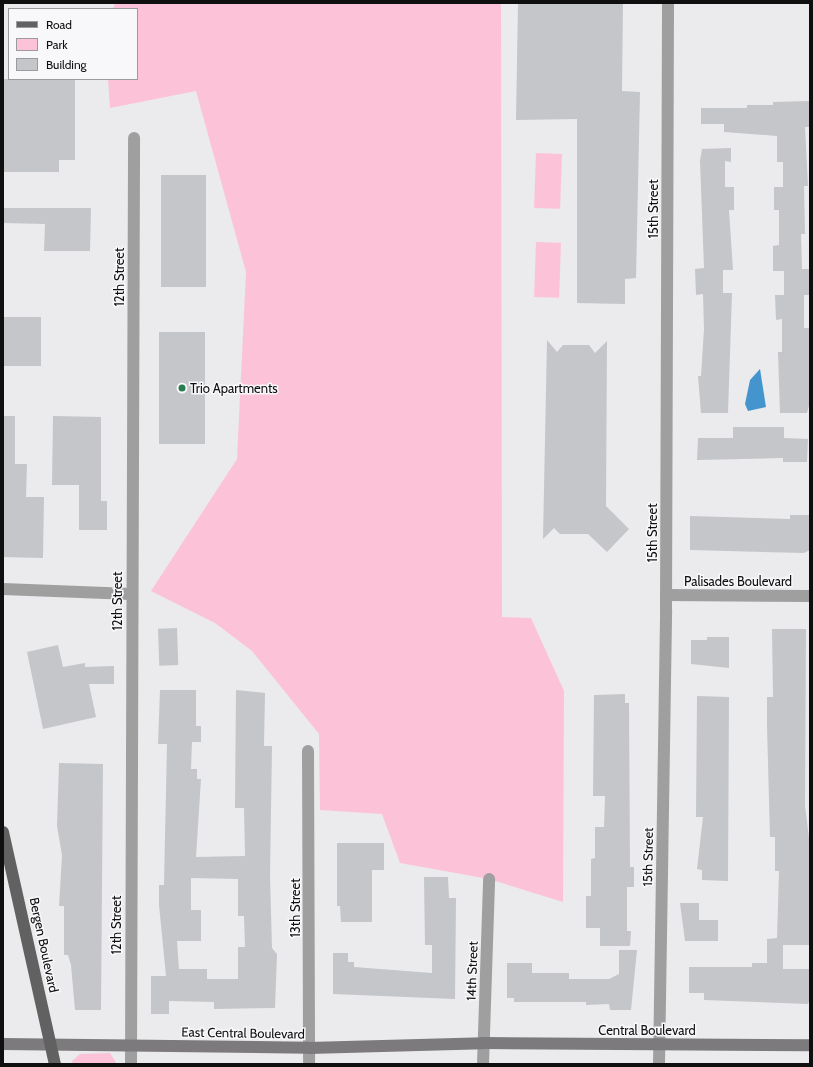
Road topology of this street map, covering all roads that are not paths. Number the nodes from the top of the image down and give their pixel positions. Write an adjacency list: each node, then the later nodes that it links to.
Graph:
1 (668, 3): 5 (street, 15th Street)
2 (134, 138): 4 (street, 12th Street)
3 (3, 588): 4 (street)
4 (131, 594): 14 (street, 12th Street)
5 (666, 595): 6 (street, Palisades Boulevard); 13 (street, 15th Street)
6 (810, 596)
7 (308, 751): 16 (street, 13th Street)
8 (3, 832): 12 (main road, Bergen Boulevard)
9 (489, 879): 10 (street, 14th Street)
10 (483, 1043): 13 (main road, Central Boulevard); 16 (main road, East Central Boulevard); 20 (street, 14th Street)
11 (3, 1044): 12 (main road, East Central Boulevard)
12 (52, 1044): 14 (main road, East Central Boulevard); 17 (main road, Bergen Boulevard)
13 (659, 1044): 15 (main road, Central Boulevard); 21 (street, 15th Street)
14 (131, 1045): 16 (main road, East Central Boulevard); 18 (street, 12th Street)
15 (810, 1045)
16 (309, 1048): 19 (street, 13th Street)
17 (55, 1064)
18 (131, 1064)
19 (309, 1064)
20 (483, 1064)
21 (659, 1064)

